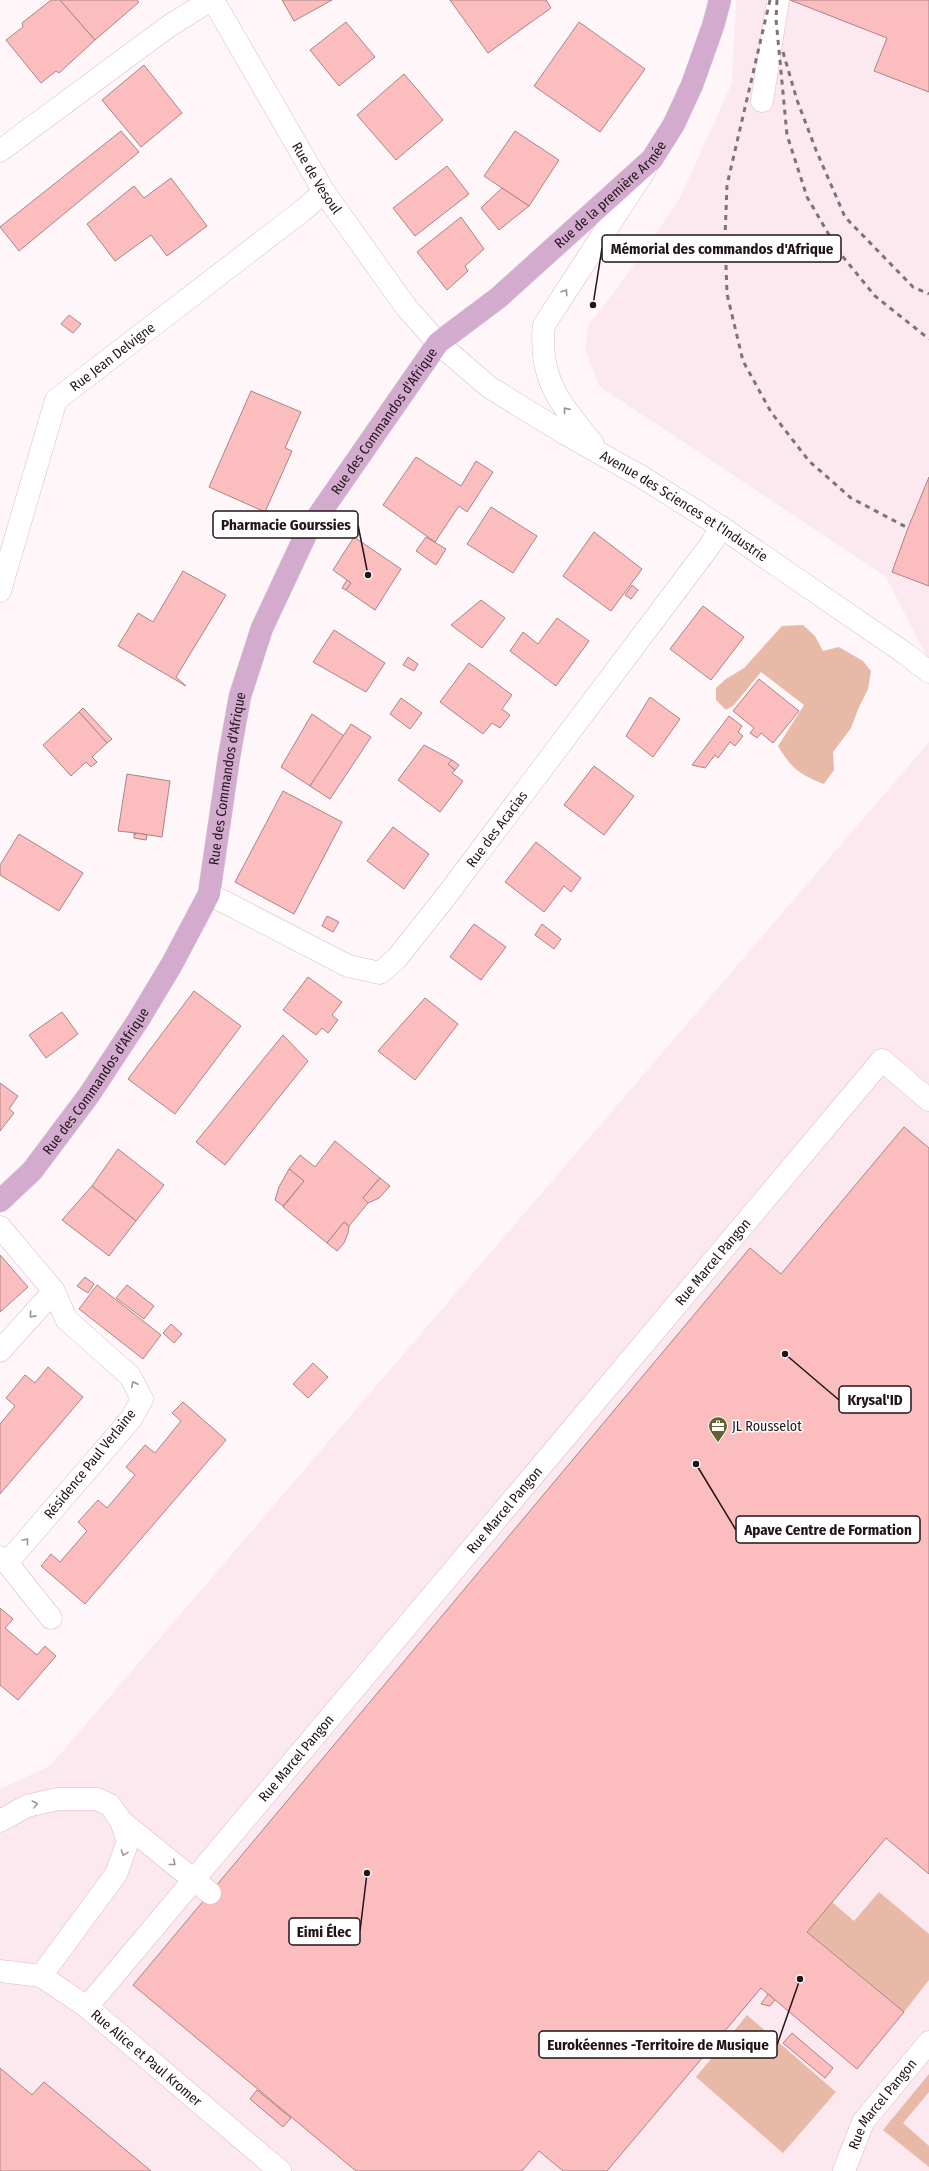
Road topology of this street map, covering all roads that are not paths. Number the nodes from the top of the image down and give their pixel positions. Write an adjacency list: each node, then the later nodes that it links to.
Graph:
1 (212, 0): 5 (street); 7 (street, Rue de Vesoul)
2 (720, 0): 6 (main road, Rue de la première Armée)
3 (778, 0): 4 (street)
4 (762, 100)
5 (0, 151)
6 (652, 160): 8 (main road, Rue de la première Armée); 9 (street, one-way to 6)
7 (324, 192): 8 (street, Rue de Vesoul); 11 (street, Rue Jean Delvigne)
8 (438, 343): 9 (street, Avenue des Sciences et l'Industrie); 13 (main road, Rue des Commandos d'Afrique)
9 (599, 452): 10 (street, Avenue des Sciences et l'Industrie)
10 (720, 527): 12 (street, Avenue des Sciences et l'Industrie); 13 (street, Rue des Acacias)
11 (0, 591)
12 (929, 672)
13 (209, 894): 15 (main road, Rue des Commandos d'Afrique)
14 (929, 1100): 23 (street, Rue Marcel Pangon)
15 (0, 1201)
16 (0, 1227): 17 (street, Résidence Paul Verlaine)
17 (54, 1291): 18 (street, one-way to 18); 19 (street, Résidence Paul Verlaine, one-way to 17)
18 (0, 1351)
19 (3, 1560): 20 (street, Résidence Paul Verlaine)
20 (51, 1618)
21 (0, 1821): 22 (street, one-way to 22)
22 (121, 1821): 23 (street, one-way to 23); 25 (street, one-way to 25)
23 (202, 1886): 26 (street, Rue Marcel Pangon)
24 (0, 1971): 25 (street, Rue Alice et Paul Kromer)
25 (41, 1976): 26 (street, Rue Alice et Paul Kromer)
26 (87, 2007): 28 (street, Rue Alice et Paul Kromer)
27 (929, 2042): 29 (street, Rue Marcel Pangon)
28 (280, 2171)
29 (844, 2171)

